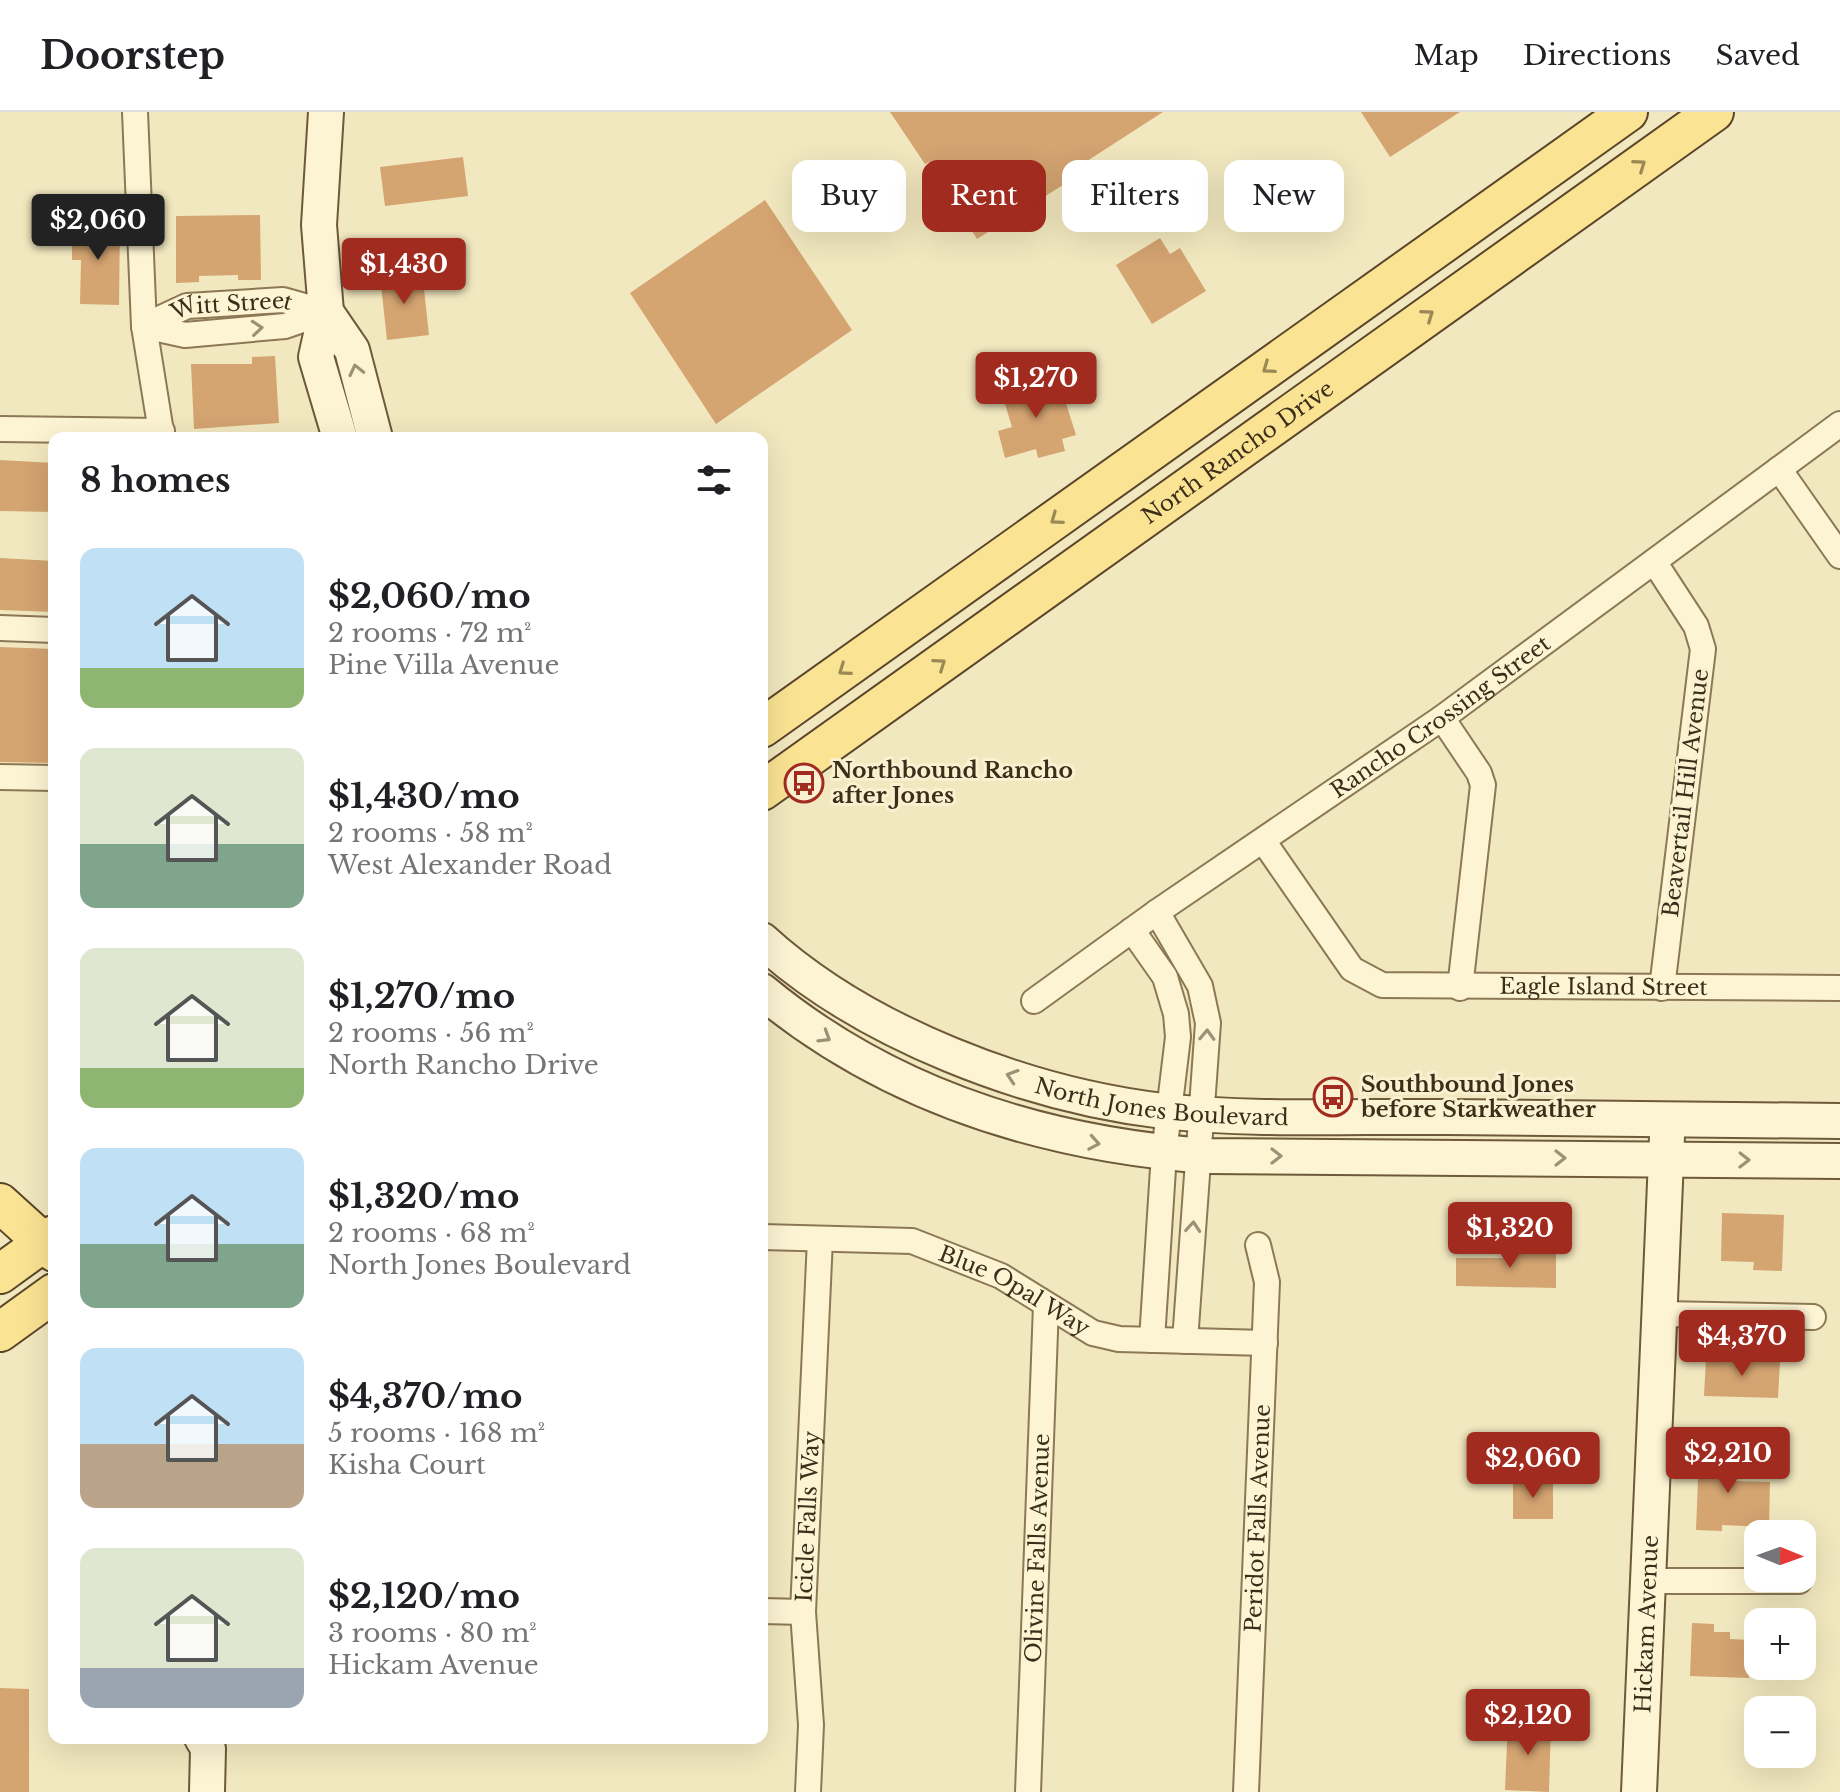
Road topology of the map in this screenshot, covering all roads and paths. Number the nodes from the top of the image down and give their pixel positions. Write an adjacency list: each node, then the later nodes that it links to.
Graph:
1 (135, 112): 7 (street)
2 (326, 112): 6 (main road)
3 (1628, 112): 5 (main road)
4 (1714, 112): 9 (main road, North Rancho Drive, one-way to 4)
5 (1401, 273): 8 (main road); 9 (main road)
6 (326, 312): 7 (street, Witt Street); 15 (main road); 16 (main road, one-way to 6)
7 (144, 326): 14 (street)
8 (1322, 330): 10 (main road); 23 (main road, one-way to 23)
9 (1364, 360): 10 (main road, North Rancho Drive)
10 (1286, 416): 26 (main road, North Rancho Drive, one-way to 10)
11 (1840, 424): 17 (street, Rancho Crossing Street)
12 (0, 429): 13 (street)
13 (81, 432)
14 (162, 432)
15 (338, 432)
16 (373, 432)
17 (1779, 469): 18 (street); 19 (street, Rancho Crossing Street)
18 (1840, 556)
19 (1655, 563): 22 (street, Rancho Crossing Street); 32 (street, Beavertail Hill Avenue)
20 (0, 628): 21 (street)
21 (48, 630)
22 (1442, 718): 27 (street, Rancho Crossing Street); 31 (street)
23 (768, 724)
24 (0, 777): 25 (street)
25 (48, 778)
26 (768, 787)
27 (1264, 842): 28 (street, Rancho Crossing Street); 31 (street, Eagle Island Street)
28 (1157, 912): 29 (street, Rancho Crossing Street); 36 (street, one-way to 28)
29 (1132, 930): 35 (street, Rancho Crossing Street); 36 (street)
30 (768, 945): 36 (main road, North Jones Boulevard, one-way to 30)
31 (1460, 988): 32 (street, Eagle Island Street)
32 (1662, 988): 33 (street, Eagle Island Street)
33 (1840, 988)
34 (768, 996): 39 (main road, North Jones Boulevard, one-way to 39)
35 (1034, 1001)
36 (1186, 1112): 37 (main road, North Jones Boulevard); 39 (street); 40 (street)
37 (1668, 1120): 38 (main road, North Jones Boulevard); 41 (main road, Hickam Avenue)
38 (1840, 1121)
39 (1164, 1153): 40 (main road, North Jones Boulevard); 56 (street)
40 (1198, 1155): 41 (main road, North Jones Boulevard, one-way to 41); 57 (street, one-way to 40)
41 (1666, 1159): 42 (main road, North Jones Boulevard, one-way to 42); 53 (main road, Hickam Avenue)
42 (1840, 1161)
43 (0, 1203): 46 (main road)
44 (768, 1237): 45 (street, Blue Opal Way)
45 (820, 1239): 52 (street, Blue Opal Way); 62 (street, Icicle Falls Way)
46 (48, 1241)
47 (48, 1244): 49 (main road)
48 (1258, 1245): 58 (street, Peridot Falls Avenue)
49 (5, 1263): 50 (main road)
50 (48, 1299)
51 (48, 1303): 55 (main road)
52 (1046, 1305): 56 (street, Blue Opal Way); 66 (street, Olivine Falls Avenue)
53 (1662, 1314): 54 (street); 59 (main road, Hickam Avenue)
54 (1813, 1317)
55 (0, 1332)
56 (1152, 1340): 57 (street, Blue Opal Way)
57 (1185, 1341): 58 (street, Blue Opal Way)
58 (1265, 1343): 67 (street, Peridot Falls Avenue)
59 (1650, 1581): 60 (street); 68 (main road, Hickam Avenue)
60 (1744, 1581)
61 (768, 1611): 62 (street)
62 (803, 1612): 65 (street, Icicle Falls Way)
63 (208, 1744): 64 (main road)
64 (207, 1792)
65 (808, 1792)
66 (1028, 1792)
67 (1246, 1792)
68 (1639, 1792)

